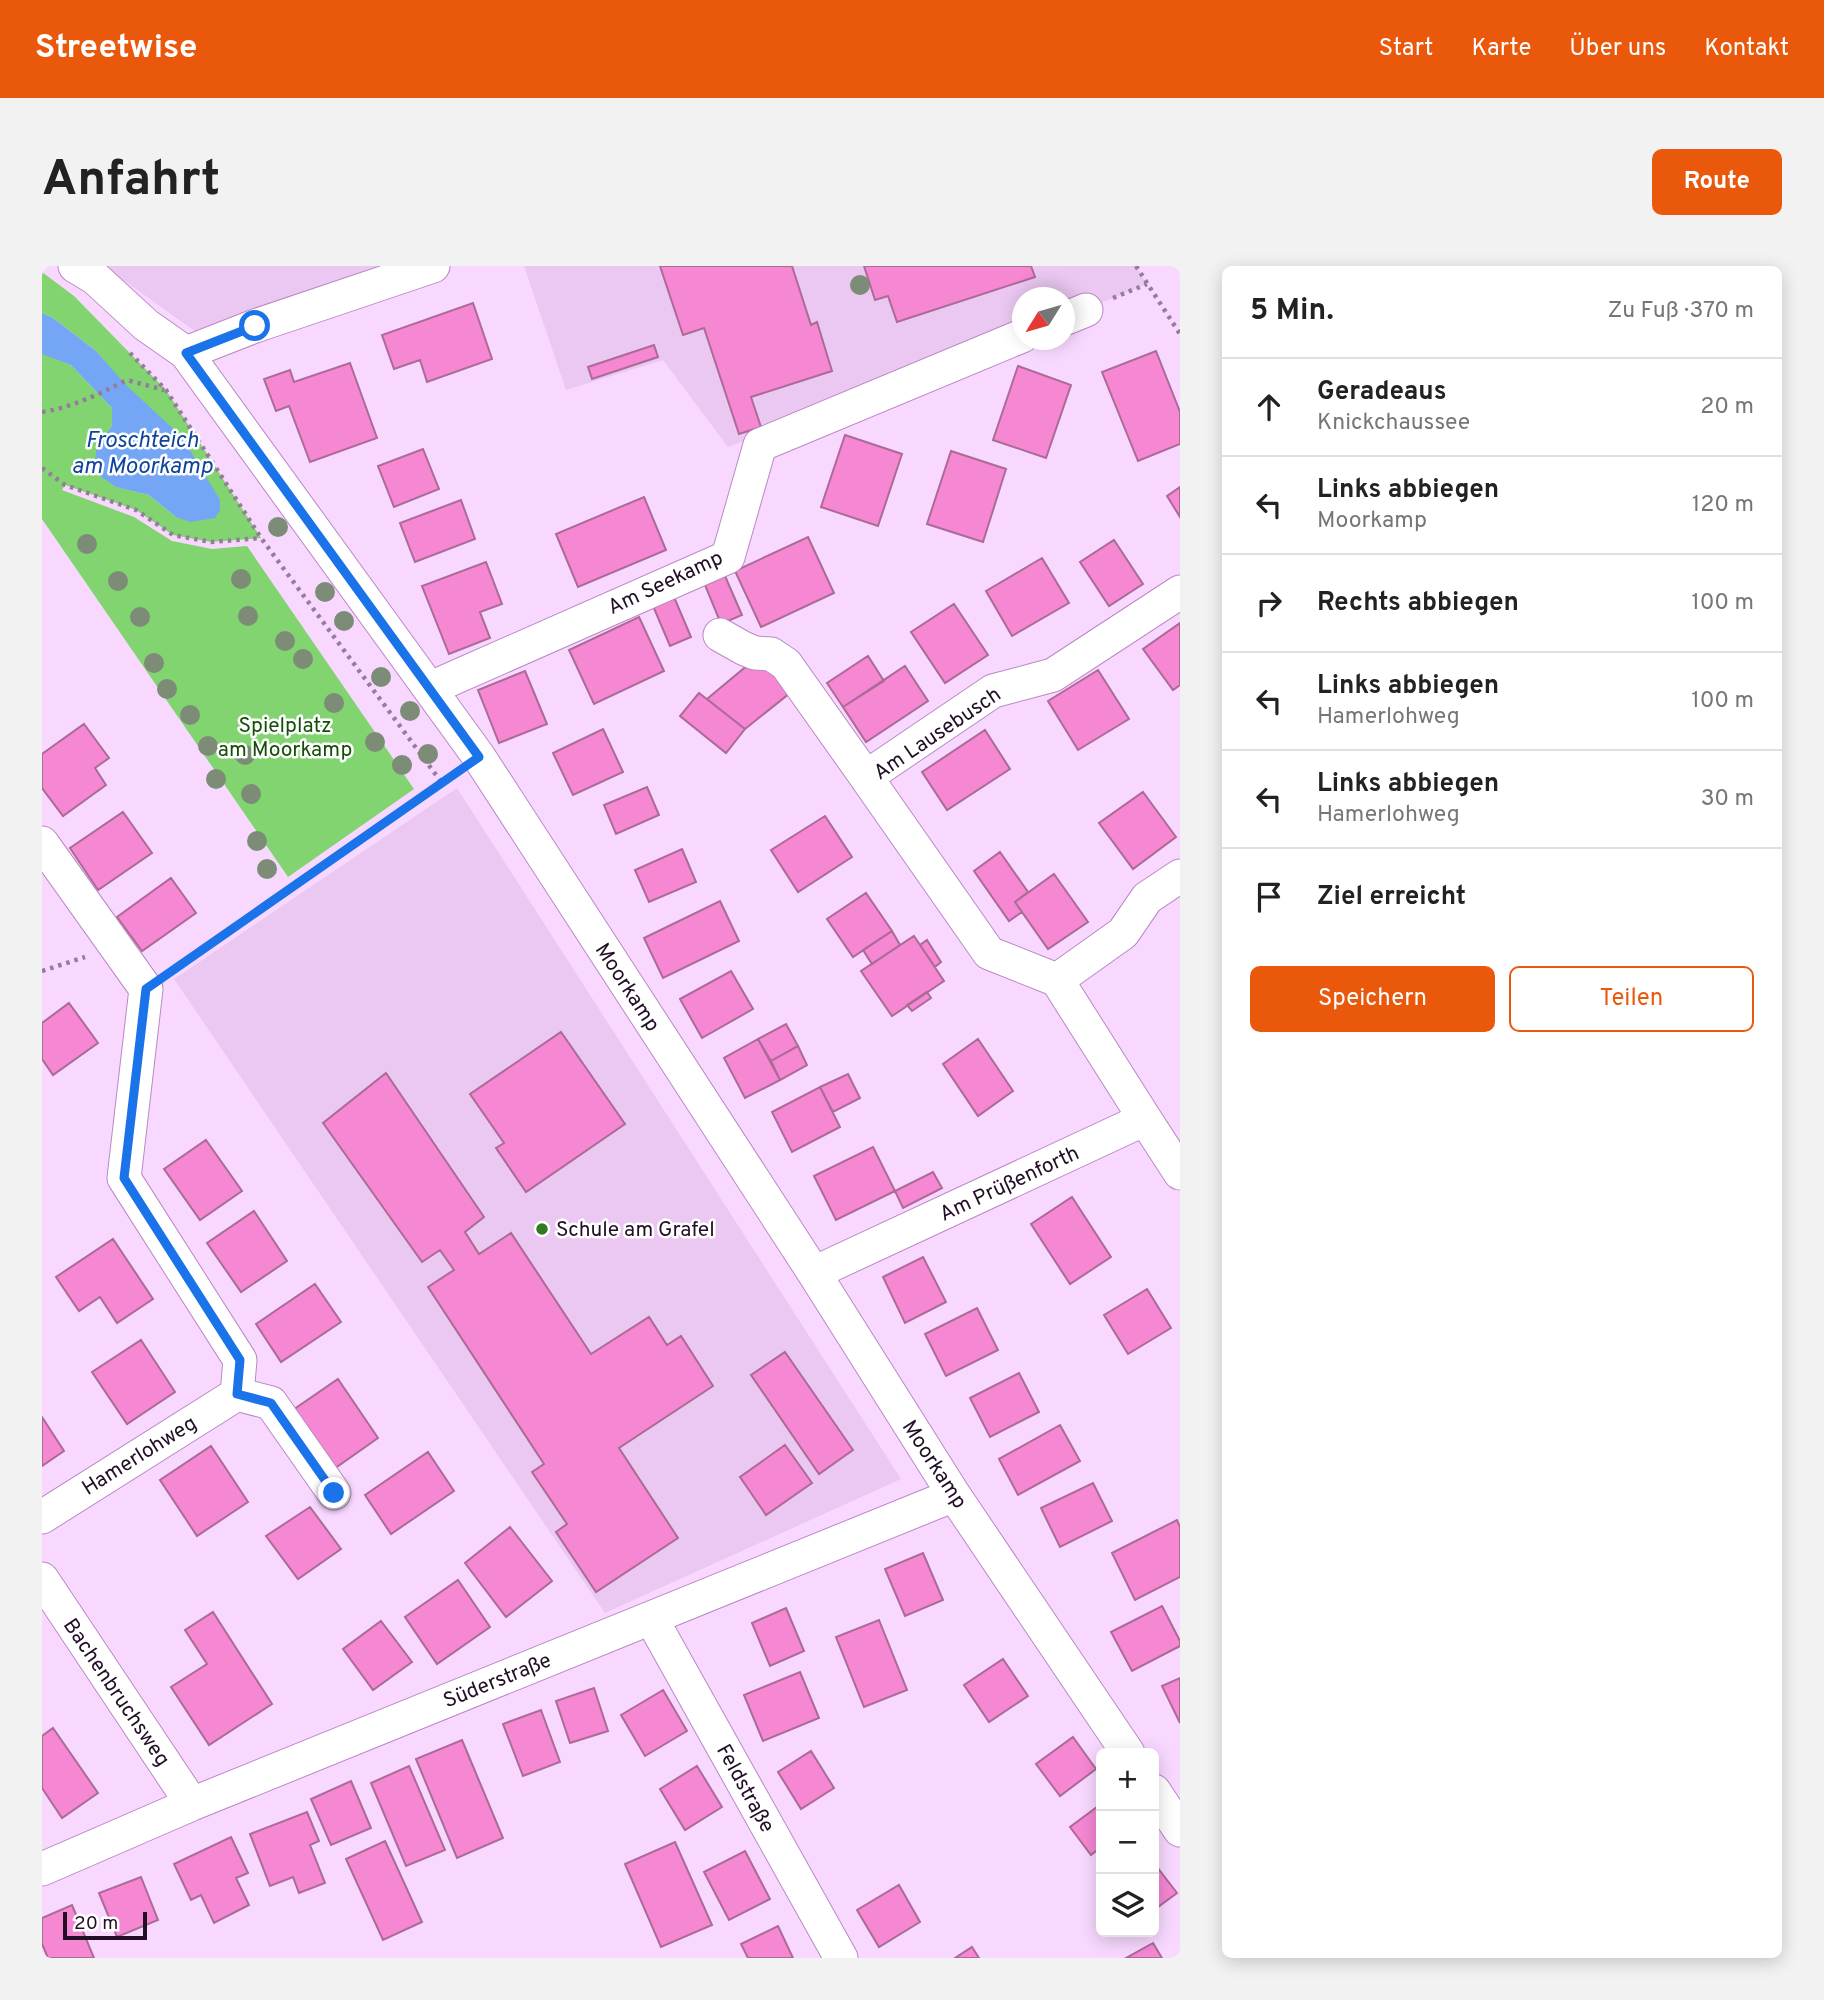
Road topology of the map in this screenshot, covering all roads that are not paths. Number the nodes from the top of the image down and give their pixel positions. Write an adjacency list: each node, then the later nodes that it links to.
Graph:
1 (75, 266): 4 (street, Moorkamp)
2 (433, 266): 4 (street)
3 (1012, 341): 7 (street, Am Seekamp)
4 (186, 353): 7 (street, Moorkamp)
5 (1180, 592): 8 (street, Am Lausebusch)
6 (720, 635): 8 (street)
7 (431, 688): 14 (street, Moorkamp)
8 (866, 777): 11 (street, Am Lausebusch)
9 (42, 844): 15 (street)
10 (1180, 876): 11 (street)
11 (1057, 980): 12 (street)
12 (1145, 1119): 13 (street); 14 (street, Am Prüßenforth)
13 (1180, 1173)
14 (814, 1273): 17 (street, Moorkamp)
15 (237, 1394): 16 (street); 18 (street, Hamerlohweg)
16 (334, 1493)
17 (954, 1495): 20 (street, Süderstraße); 21 (street, Moorkamp)
18 (42, 1517)
19 (42, 1579): 23 (street, Bachenbruchsweg)
20 (651, 1618): 23 (street, Süderstraße); 26 (street, Feldstraße)
21 (1125, 1748)
22 (1159, 1798): 24 (street)
23 (192, 1804): 25 (street, Süderstraße)
24 (1180, 1830)
25 (42, 1869)
26 (841, 1958)

